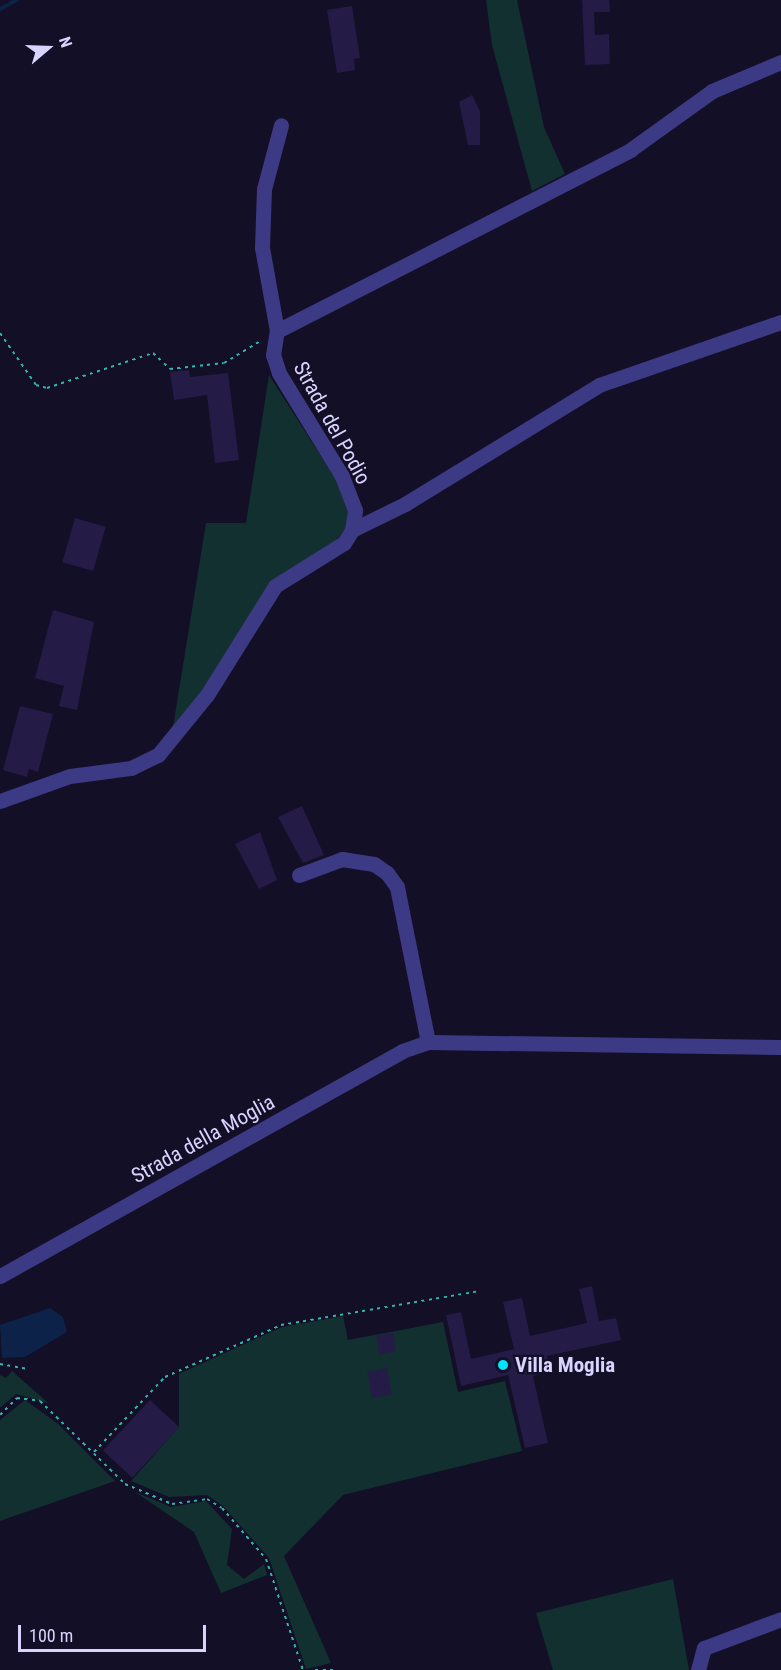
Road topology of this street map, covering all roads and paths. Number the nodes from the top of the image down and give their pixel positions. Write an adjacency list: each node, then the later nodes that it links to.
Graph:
1 (781, 62): 4 (street)
2 (280, 125): 4 (street, Strada del Podio)
3 (781, 322): 6 (street)
4 (277, 331): 5 (path); 6 (street, Strada del Podio)
5 (0, 333)
6 (352, 530): 7 (street)
7 (0, 801)
8 (299, 875): 9 (street)
9 (428, 1042): 10 (street, Strada della Moglia); 11 (street, Strada della Moglia)
10 (781, 1047)
11 (0, 1276)
12 (479, 1291): 16 (path)
13 (0, 1364): 14 (path)
14 (27, 1368)
15 (0, 1415): 16 (path)
16 (94, 1452): 18 (path)
17 (781, 1619): 21 (street)
18 (303, 1670)
19 (315, 1670): 20 (path)
20 (334, 1670)
21 (698, 1670)

